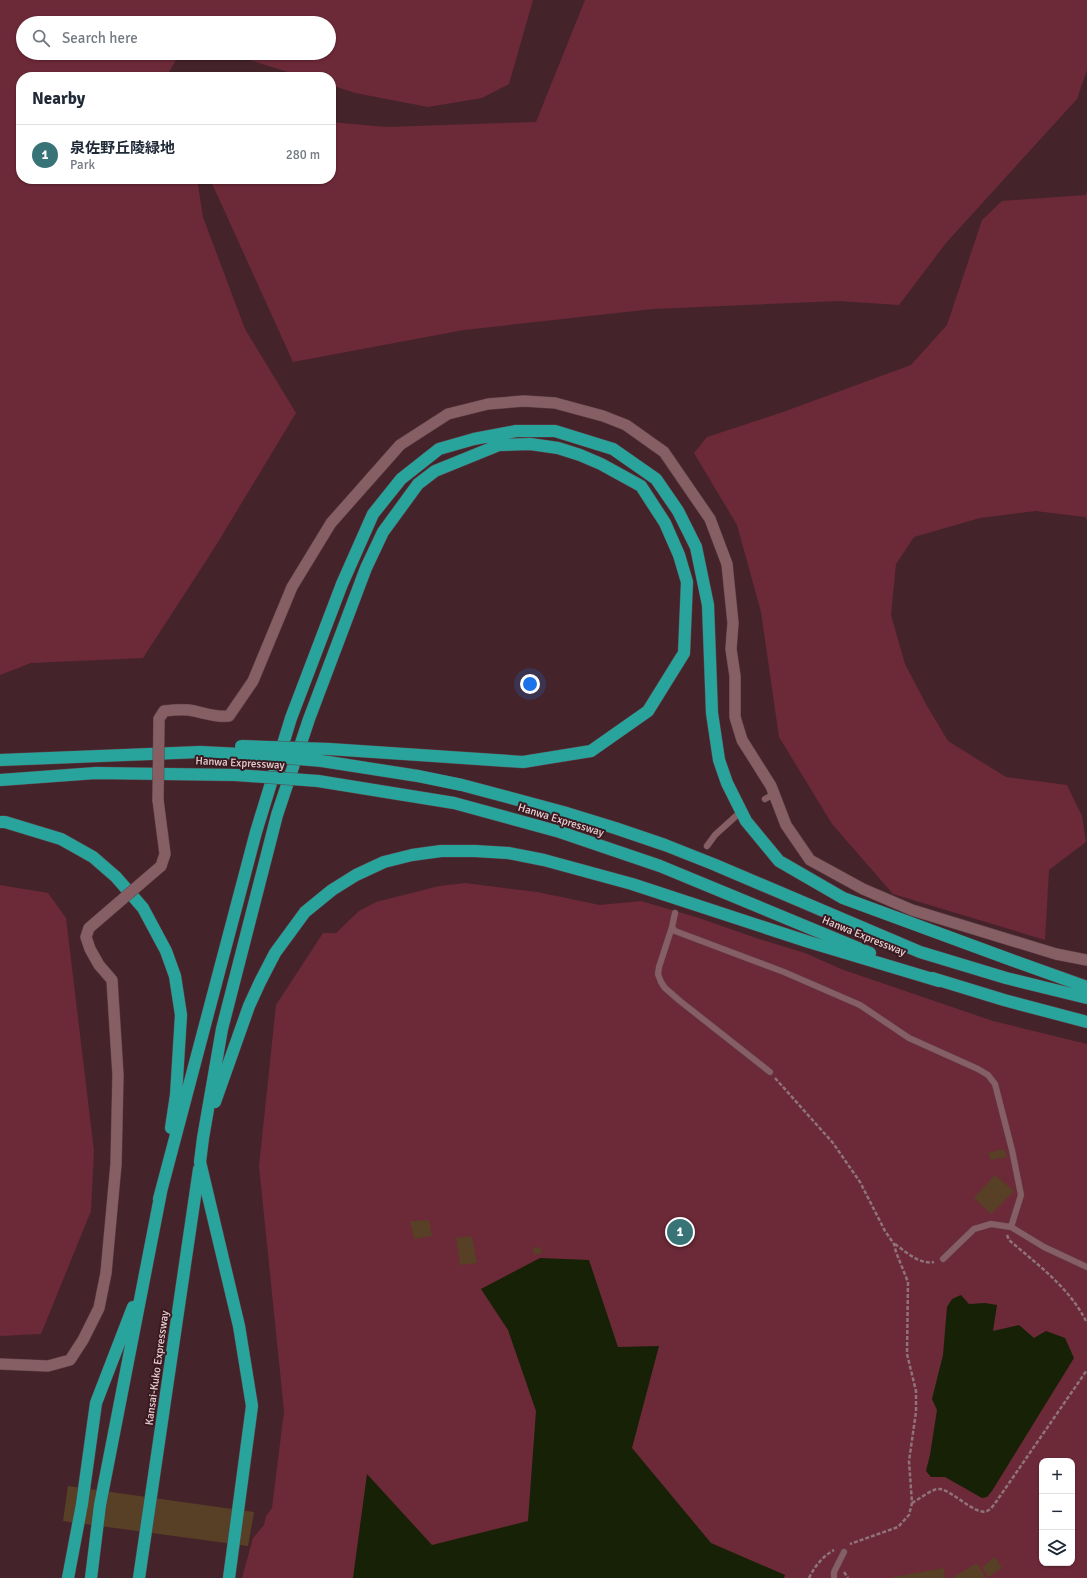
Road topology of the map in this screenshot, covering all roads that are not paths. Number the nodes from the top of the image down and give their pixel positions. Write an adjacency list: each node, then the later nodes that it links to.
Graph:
1 (241, 750): 2 (highway, Hanwa Expressway); 12 (highway, Hanwa Expressway, bridge); 15 (highway, bridge)
2 (0, 760)
3 (3, 780): 10 (highway, Hanwa Expressway, bridge)
4 (736, 816): 6 (lane)
5 (3, 822): 17 (highway)
6 (707, 846)
7 (675, 913): 8 (lane)
8 (672, 926): 14 (lane); 18 (lane)
9 (1087, 960): 22 (street, bridge)
10 (939, 981): 13 (highway, Hanwa Expressway); 15 (highway)
11 (1087, 987): 17 (highway)
12 (1087, 998)
13 (1087, 1022)
14 (770, 1072)
15 (202, 1138): 16 (highway)
16 (200, 1162): 26 (highway, Kansai-Kuko Expressway); 27 (highway)
17 (159, 1199): 21 (highway)
18 (1011, 1227): 19 (lane); 20 (lane)
19 (943, 1259)
20 (1087, 1267)
21 (146, 1275): 24 (highway); 25 (highway)
22 (0, 1364)
23 (844, 1552): 28 (lane)
24 (68, 1578)
25 (92, 1578)
26 (139, 1578)
27 (229, 1578)
28 (834, 1578)

